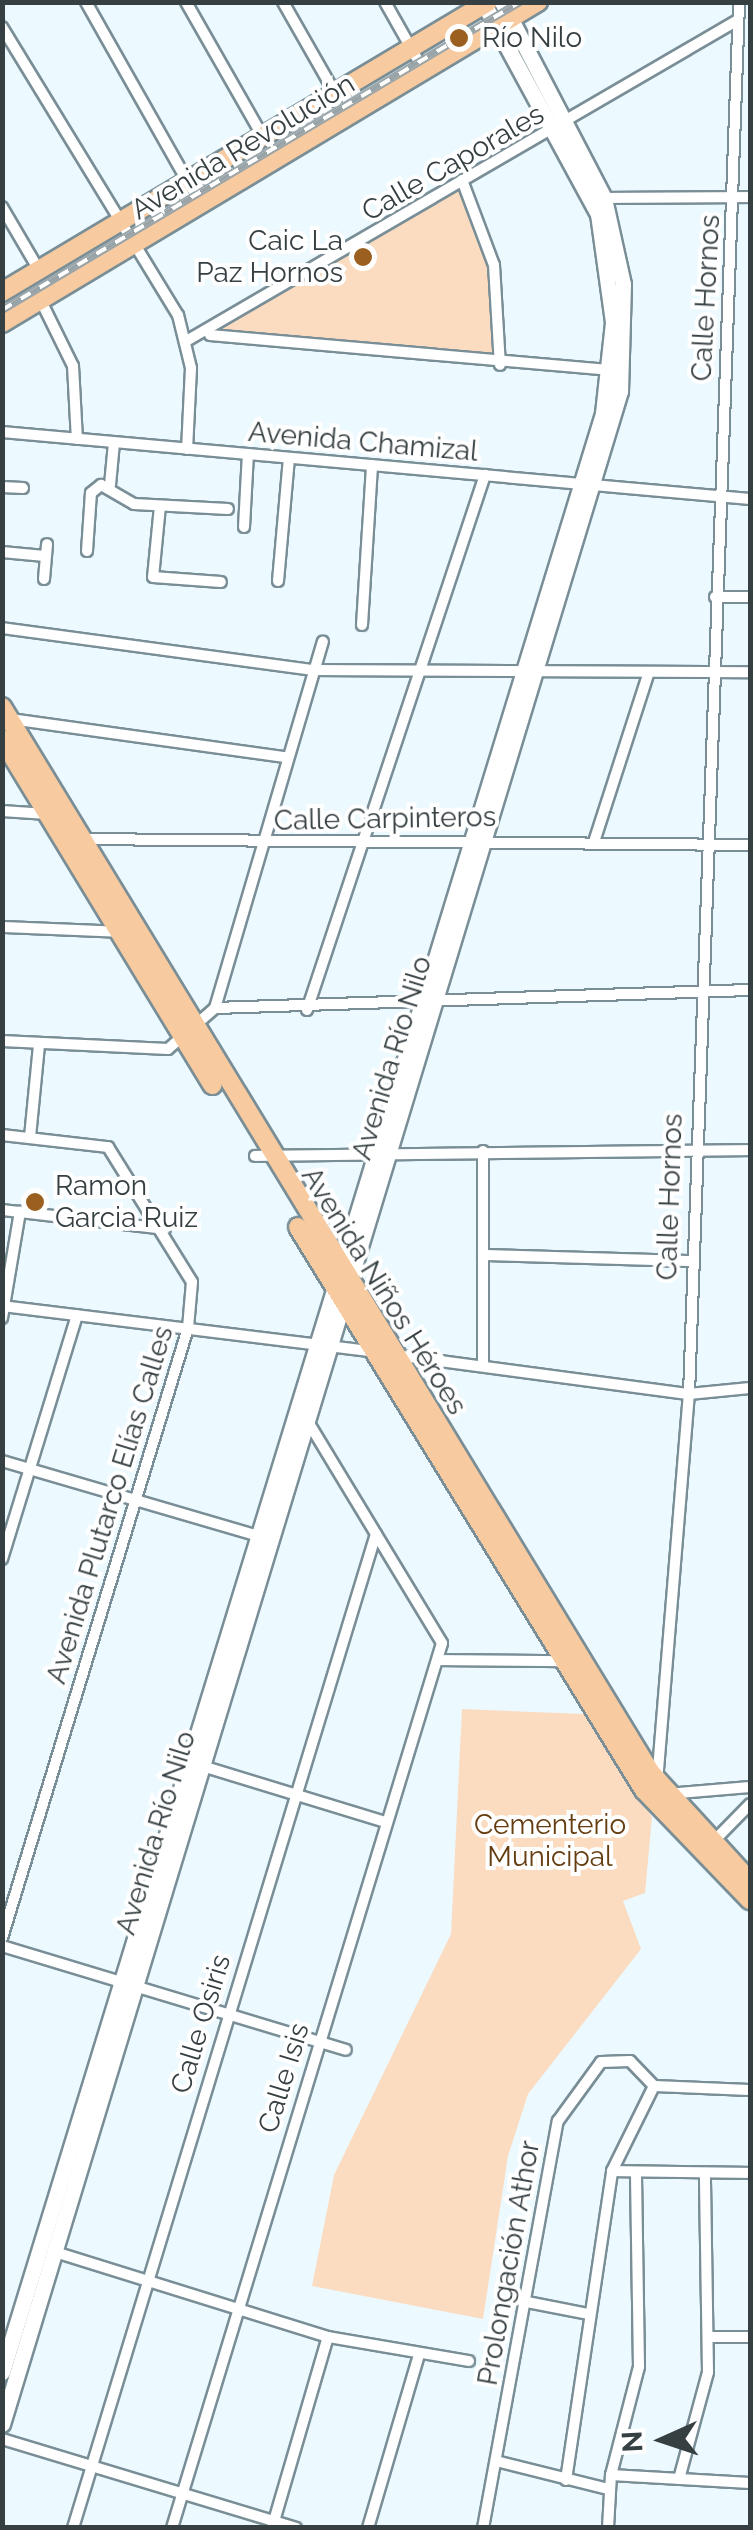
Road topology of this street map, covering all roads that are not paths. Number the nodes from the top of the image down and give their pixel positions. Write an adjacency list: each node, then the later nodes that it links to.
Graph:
1 (86, 2): 16 (street)
2 (186, 2): 14 (street)
3 (283, 2): 12 (street)
4 (385, 2): 10 (street)
5 (538, 2): 7 (main road)
6 (740, 2): 8 (street, Calle Hornos)
7 (495, 9): 10 (main road, Avenida Revolución); 11 (main road, Avenida Revolución); 13 (main road, Avenida Río Nilo)
8 (738, 20): 13 (street, Calle Caporales); 17 (street, Calle Hornos)
9 (2, 28): 21 (street)
10 (412, 48): 11 (street); 12 (main road, Avenida Revolución)
11 (424, 70): 22 (main road, Avenida Revolución)
12 (336, 95): 14 (main road, Avenida Revolución)
13 (564, 125): 15 (street, Calle Caporales); 19 (main road, Avenida Río Nilo); 30 (main road, Avenida Río Nilo)
14 (264, 138): 16 (main road, Avenida Revolución)
15 (462, 180): 27 (street, Calle Caporales); 29 (street)
16 (188, 182): 21 (main road, Avenida Revolución)
17 (734, 197): 18 (street); 19 (street); 43 (street, Calle Hornos)
18 (750, 197)
19 (604, 198): 30 (main road, Avenida Río Nilo)
20 (2, 207): 23 (street)
21 (121, 222): 22 (street); 23 (main road, Avenida Revolución)
22 (135, 244): 25 (main road, Avenida Revolución); 28 (street)
23 (39, 270): 24 (main road, Avenida Revolución)
24 (2, 292)
25 (41, 300): 26 (main road, Avenida Revolución); 32 (street)
26 (2, 323)
27 (210, 334): 28 (street, Calle Caporales); 29 (street)
28 (188, 340): 34 (street)
29 (500, 364): 30 (street)
30 (616, 371): 41 (main road, Avenida Río Nilo)
31 (2, 432): 32 (street, Avenida Chamizal)
32 (77, 439): 33 (street, Avenida Chamizal)
33 (114, 443): 34 (street, Avenida Chamizal); 39 (street)
34 (188, 449): 35 (street, Avenida Chamizal)
35 (248, 454): 36 (street, Avenida Chamizal); 47 (street)
36 (289, 458): 37 (street, Avenida Chamizal); 51 (street)
37 (372, 465): 38 (street, Avenida Chamizal); 55 (street)
38 (484, 474): 41 (street, Avenida Chamizal); 60 (street)
39 (110, 484): 45 (street); 48 (street)
40 (2, 487): 42 (street)
41 (589, 487): 43 (street, Avenida Chamizal); 61 (main road, Avenida Río Nilo)
42 (23, 488)
43 (718, 496): 44 (street, Avenida Chamizal); 53 (street, Calle Hornos)
44 (750, 499)
45 (160, 506): 46 (street); 52 (street)
46 (228, 509)
47 (244, 527)
48 (87, 551)
49 (2, 552): 50 (street)
50 (44, 579)
51 (278, 581)
52 (220, 582)
53 (716, 596): 54 (street); 63 (street, Calle Hornos)
54 (750, 597)
55 (362, 625)
56 (2, 628): 58 (street)
57 (323, 642): 58 (street)
58 (314, 670): 60 (street); 66 (street)
59 (750, 672): 63 (street)
60 (416, 673): 61 (street); 69 (street)
61 (528, 673): 62 (street); 71 (main road, Avenida Río Nilo)
62 (648, 675): 63 (street); 72 (street)
63 (713, 676): 74 (street, Calle Hornos)
64 (6, 713): 66 (street); 70 (main road, Avenida Niños Héroes)
65 (2, 739): 68 (main road, Avenida Niños Héroes)
66 (285, 757): 73 (street)
67 (2, 812): 68 (street)
68 (49, 814): 70 (main road, Avenida Niños Héroes)
69 (363, 838): 71 (street, Calle Carpinteros); 73 (street, Calle Carpinteros); 82 (street)
70 (72, 839): 73 (street, Calle Carpinteros); 77 (main road, Avenida Niños Héroes); 83 (main road, Avenida Niños Héroes)
71 (478, 840): 72 (street, Calle Carpinteros); 80 (main road, Avenida Río Nilo)
72 (594, 842): 74 (street, Calle Carpinteros)
73 (258, 844): 81 (street)
74 (708, 844): 75 (street, Calle Carpinteros); 79 (street, Calle Hornos)
75 (750, 845)
76 (2, 927): 77 (street)
77 (119, 932): 83 (main road, Avenida Niños Héroes)
78 (750, 990): 79 (street)
79 (702, 992): 80 (street); 91 (street, Calle Hornos)
80 (428, 1005): 82 (street); 89 (main road, Avenida Río Nilo)
81 (215, 1008): 82 (street); 83 (street)
82 (306, 1010)
83 (188, 1033): 85 (street); 92 (main road, Avenida Niños Héroes)
84 (2, 1042): 85 (street)
85 (39, 1045): 87 (street)
86 (2, 1135): 87 (street, Avenida Plutarco Elías Calles)
87 (30, 1138): 95 (street, Avenida Plutarco Elías Calles)
88 (750, 1150): 91 (street)
89 (383, 1151): 90 (street); 92 (street); 98 (main road, Avenida Río Nilo)
90 (484, 1151): 91 (street); 96 (street)
91 (692, 1151): 97 (street, Calle Hornos)
92 (260, 1154): 98 (main road, Avenida Niños Héroes)
93 (2, 1210): 94 (street)
94 (20, 1212): 95 (street); 99 (street)
95 (165, 1229): 101 (street, Avenida Plutarco Elías Calles)
96 (484, 1256): 97 (street); 104 (street)
97 (690, 1261): 106 (street, Calle Hornos)
98 (340, 1284): 102 (main road, Avenida Río Nilo); 103 (main road, Avenida Niños Héroes)
99 (4, 1310): 100 (street)
100 (77, 1314): 101 (street); 109 (street)
101 (188, 1328): 102 (street); 110 (street, Avenida Plutarco Elías Calles)
102 (322, 1345): 103 (street); 107 (main road, Avenida Río Nilo); 112 (main road, Avenida Río Nilo)
103 (384, 1354): 104 (street); 115 (main road, Avenida Niños Héroes); 119 (main road, Avenida Niños Héroes)
104 (484, 1366): 106 (street)
105 (750, 1388): 106 (street)
106 (689, 1394): 119 (street, Calle Hornos)
107 (306, 1419): 111 (street); 116 (main road, Avenida Río Nilo)
108 (2, 1461): 109 (street)
109 (30, 1469): 110 (street); 113 (street)
110 (136, 1500): 112 (street); 125 (street, Avenida Plutarco Elías Calles)
111 (376, 1534): 114 (street, Calle Isis); 118 (street, Calle Osiris)
112 (255, 1536): 127 (main road, Avenida Río Nilo)
113 (2, 1559)
114 (438, 1660): 115 (street); 121 (street, Calle Isis)
115 (565, 1662): 119 (main road, Avenida Niños Héroes)
116 (202, 1766): 118 (street); 127 (main road, Avenida Río Nilo)
117 (750, 1787): 119 (street)
118 (296, 1794): 121 (street); 128 (street, Calle Osiris)
119 (657, 1794): 122 (main road, Avenida Niños Héroes)
120 (750, 1804): 122 (street)
121 (385, 1822): 129 (street, Calle Isis)
122 (705, 1848): 123 (main road, Avenida Niños Héroes); 124 (main road, Avenida Niños Héroes)
123 (750, 1880)
124 (750, 1900)
125 (2, 1938)
126 (2, 1946): 127 (street)
127 (128, 1985): 128 (street); 137 (main road, Avenida Río Nilo); 147 (main road, Avenida Río Nilo)
128 (227, 2015): 129 (street); 138 (street, Calle Osiris)
129 (318, 2041): 130 (street); 140 (street, Calle Isis)
130 (346, 2050)
131 (654, 2086): 132 (street); 133 (street); 139 (street, Prolongación Athor)
132 (750, 2090)
133 (612, 2171): 136 (street); 141 (street)
134 (750, 2173): 135 (street)
135 (706, 2175): 136 (street); 144 (street)
136 (636, 2176): 152 (street)
137 (54, 2252): 138 (street); 148 (main road, Avenida Río Nilo)
138 (148, 2281): 140 (street); 151 (street, Calle Osiris)
139 (522, 2301): 141 (street); 150 (street, Prolongación Athor)
140 (237, 2308): 143 (street); 157 (street, Calle Isis)
141 (588, 2314): 154 (street)
142 (750, 2336): 144 (street)
143 (328, 2337): 145 (street); 158 (street)
144 (708, 2337): 153 (street)
145 (419, 2355): 146 (street); 163 (street)
146 (469, 2361)
147 (2, 2372)
148 (2, 2424)
149 (2, 2439): 151 (street)
150 (500, 2462): 154 (street); 159 (street, Prolongación Athor)
151 (92, 2466): 157 (street); 160 (street, Calle Osiris)
152 (610, 2475): 153 (street); 156 (street)
153 (679, 2479): 155 (street)
154 (566, 2480): 156 (street)
155 (750, 2484)
156 (608, 2489): 164 (street)
157 (183, 2493): 158 (street); 161 (street, Calle Isis)
158 (273, 2524): 162 (street)
159 (485, 2527)
160 (73, 2528)
161 (172, 2528)
162 (296, 2528)
163 (368, 2528)
164 (608, 2528)

